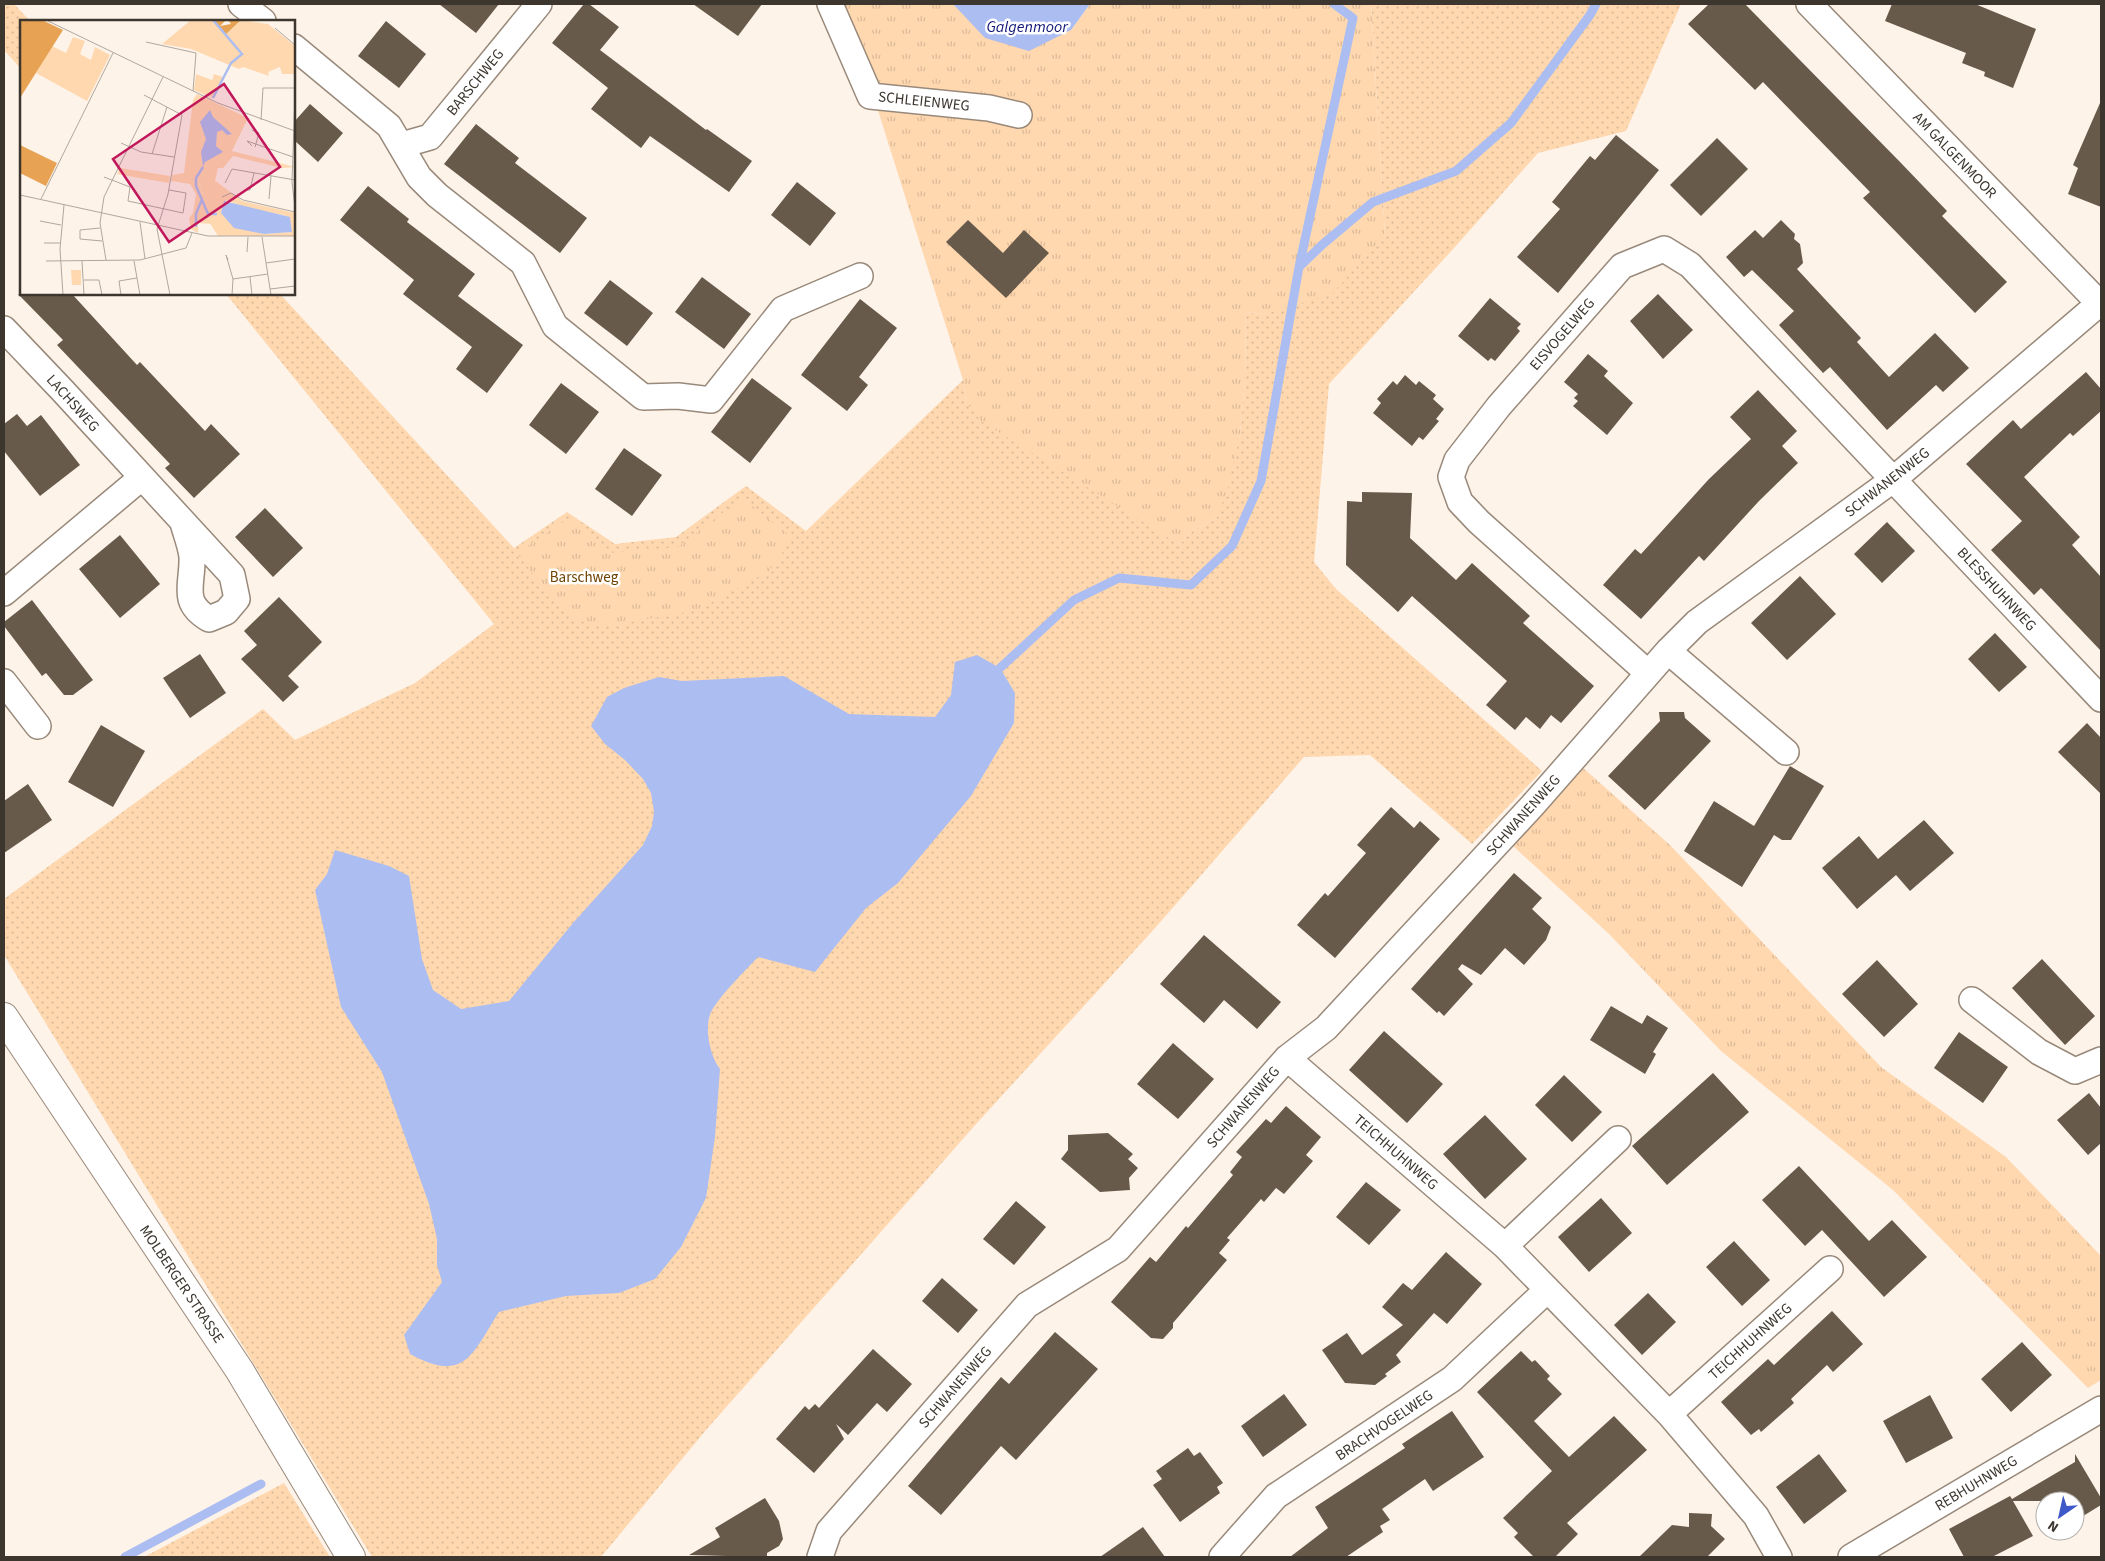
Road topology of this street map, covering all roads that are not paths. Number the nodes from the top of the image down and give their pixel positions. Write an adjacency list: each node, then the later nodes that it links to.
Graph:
1 (241, 4): 5 (street)
2 (539, 4): 8 (street, BARSCHWEG)
3 (830, 4): 7 (street, SCHLEIENWEG)
4 (1809, 4): 10 (street, AM GALGENMOOR)
5 (262, 20)
6 (295, 48): 8 (street)
7 (1019, 115)
8 (402, 145): 9 (street)
9 (860, 276)
10 (2101, 304): 13 (street, SCHWANENWEG)
11 (4, 329): 12 (street, LACHSWEG)
12 (141, 478): 14 (street, LACHSWEG); 15 (street)
13 (1894, 479): 16 (street, SCHWANENWEG); 17 (street, EISVOGELWEG); 19 (street, BLESSHUHNWEG)
14 (184, 523)
15 (4, 593)
16 (1668, 651): 17 (street, SCHWANENWEG); 21 (street)
17 (1648, 673): 24 (street, SCHWANENWEG)
18 (4, 682): 20 (street)
19 (2101, 699)
20 (38, 726)
21 (1786, 752)
22 (1972, 1000): 25 (street)
23 (4, 1017): 32 (main road, MOLBERGER STRASSE)
24 (1286, 1058): 27 (street, TEICHHUHNWEG); 33 (street, SCHWANENWEG)
25 (2101, 1060)
26 (1618, 1139): 27 (street)
27 (1505, 1246): 29 (street, TEICHHUHNWEG)
28 (1830, 1269): 31 (street, TEICHHUHNWEG)
29 (1546, 1291): 31 (street, TEICHHUHNWEG); 34 (street, BRACHVOGELWEG)
30 (2101, 1409): 36 (street, REBHUHNWEG)
31 (1670, 1414): 35 (street, TEICHHUHNWEG)
32 (351, 1557)
33 (820, 1557)
34 (1222, 1557)
35 (1779, 1557)
36 (1851, 1557)

